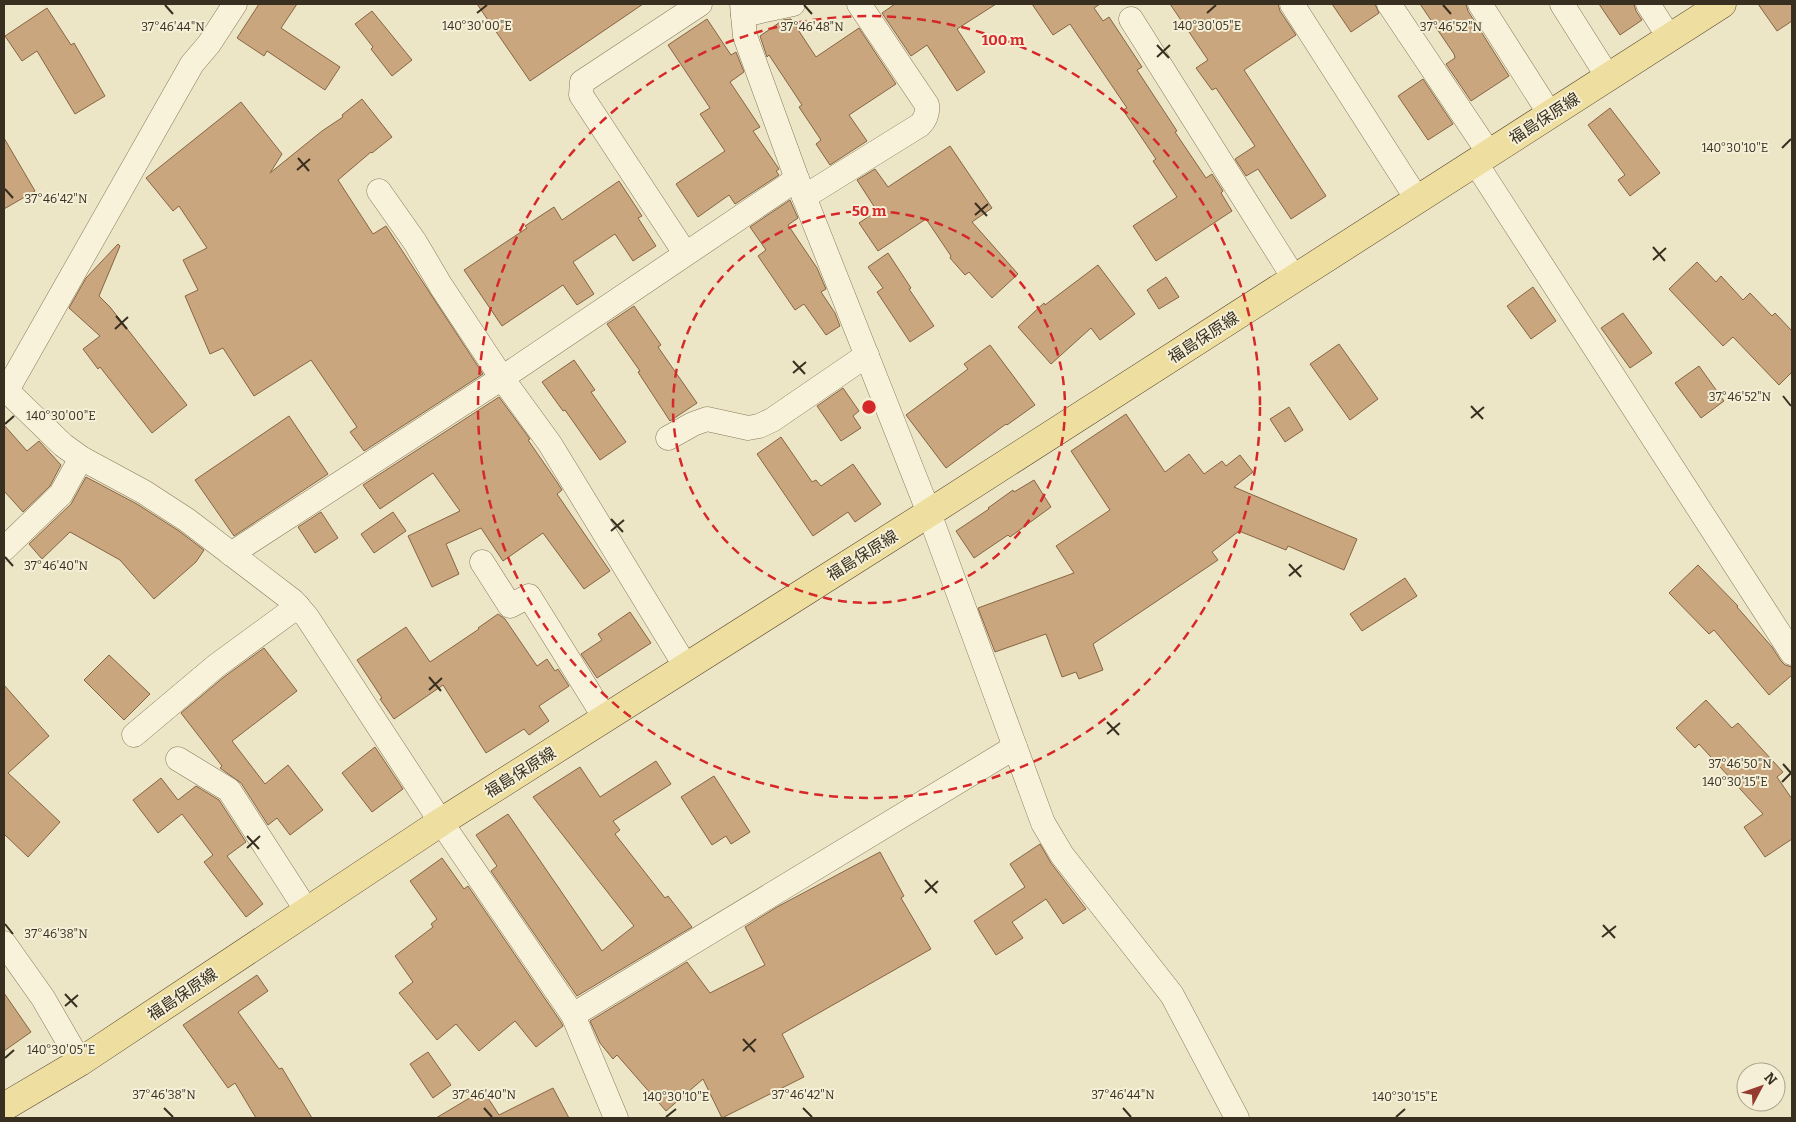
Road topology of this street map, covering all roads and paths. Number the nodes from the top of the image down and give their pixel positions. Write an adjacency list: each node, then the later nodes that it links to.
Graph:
1 (235, 4): 24 (street)
2 (700, 4): 20 (street)
3 (793, 4): 11 (street)
4 (859, 4): 17 (street)
5 (1292, 4): 19 (street)
6 (1389, 4): 16 (street)
7 (1480, 4): 15 (street)
8 (1562, 4): 14 (street)
9 (1648, 4): 13 (street)
10 (1722, 4): 13 (main road, 福島保原線)
11 (742, 10): 17 (street)
12 (1131, 19): 21 (street)
13 (1669, 37): 14 (main road, 福島保原線)
14 (1608, 77): 15 (main road, 福島保原線)
15 (1550, 114): 16 (main road, 福島保原線)
16 (1482, 157): 19 (main road, 福島保原線); 32 (street)
17 (800, 188): 20 (street); 22 (street)
18 (379, 191): 23 (street)
19 (1417, 199): 21 (main road, 福島保原線)
20 (685, 253): 23 (street)
21 (1294, 278): 27 (main road, 福島保原線)
22 (867, 356): 25 (street); 27 (street)
23 (502, 378): 29 (street); 33 (street)
24 (5, 389): 26 (street)
25 (668, 438)
26 (82, 458): 28 (street); 29 (street)
27 (929, 513): 33 (main road, 福島保原線); 36 (street)
28 (4, 549)
29 (232, 554): 31 (street)
30 (482, 562): 34 (street)
31 (298, 606): 35 (street); 38 (street)
32 (1792, 652)
33 (686, 667): 34 (main road, 福島保原線)
34 (605, 718): 38 (main road, 福島保原線)
35 (134, 735)
36 (1015, 747): 41 (street); 45 (street)
37 (178, 759): 39 (street)
38 (441, 822): 39 (main road, 福島保原線); 41 (street)
39 (307, 911): 42 (main road, 福島保原線)
40 (4, 943): 42 (street)
41 (573, 1015): 44 (street)
42 (80, 1062): 43 (main road, 福島保原線)
43 (4, 1107)
44 (616, 1118)
45 (1237, 1118)

